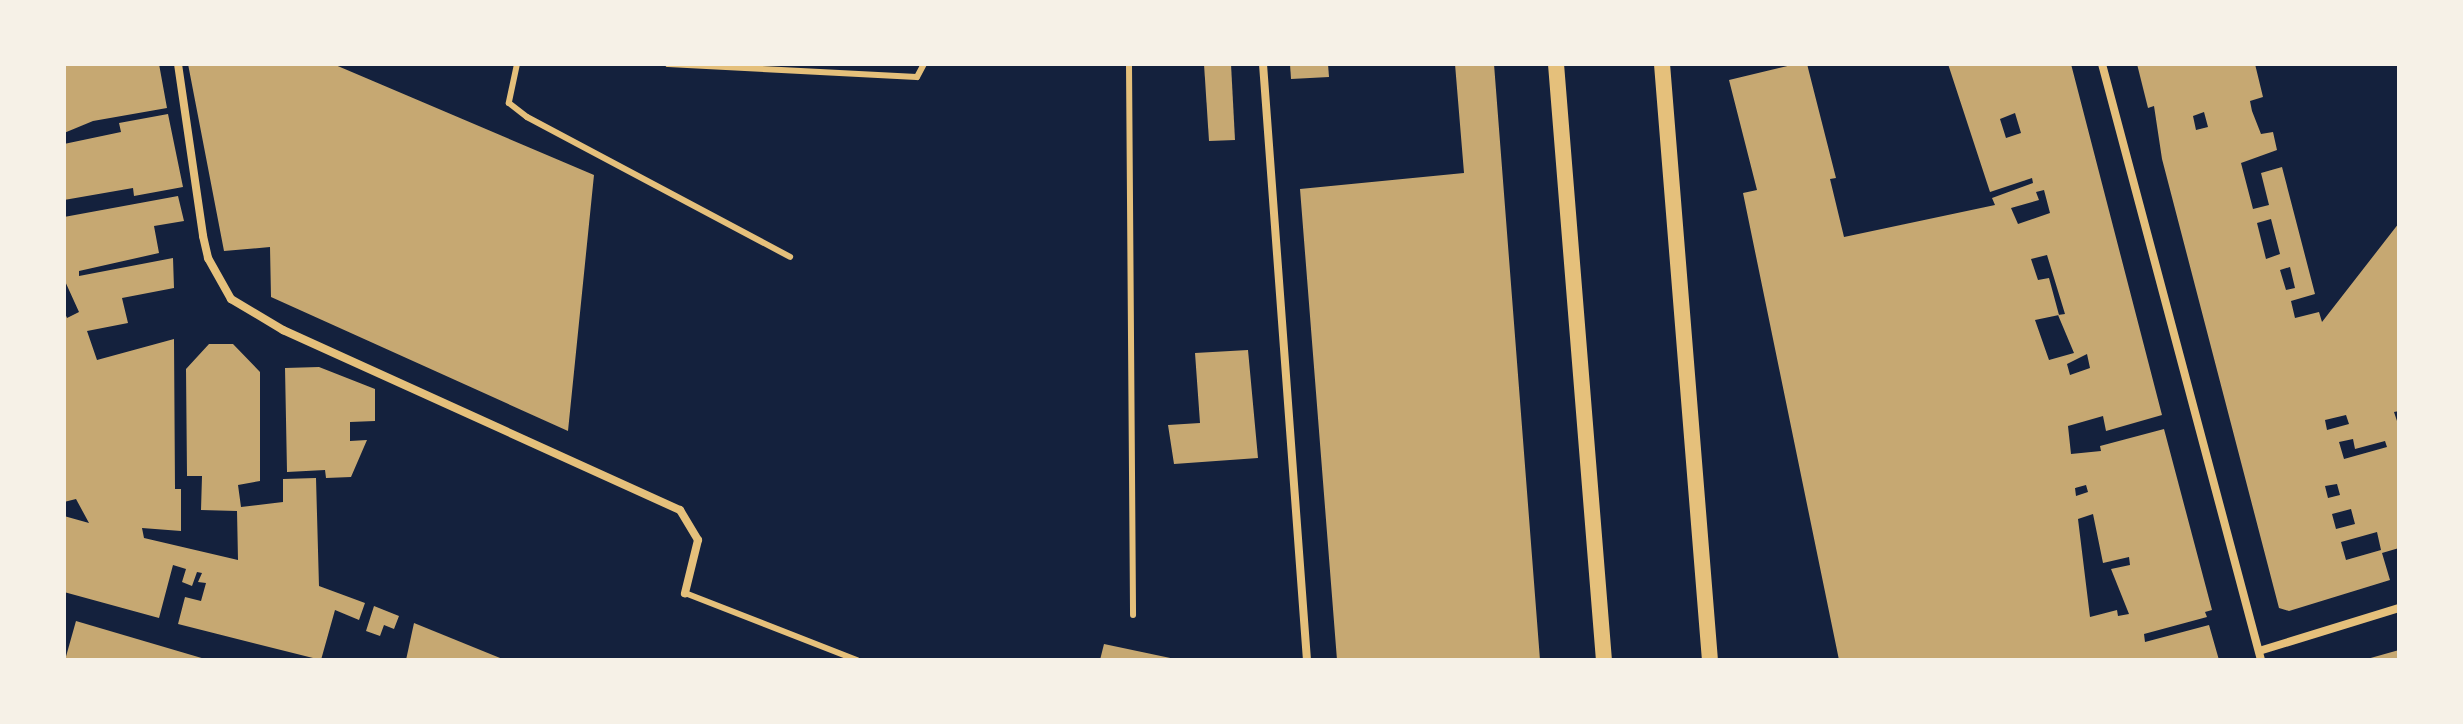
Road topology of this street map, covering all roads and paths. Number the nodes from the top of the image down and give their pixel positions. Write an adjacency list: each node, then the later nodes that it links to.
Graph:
1 (178, 64): 11 (street)
2 (517, 64): 10 (lane)
3 (668, 64): 4 (lane)
4 (924, 64)
5 (1129, 64): 13 (lane)
6 (1263, 64): 16 (street)
7 (1556, 64): 17 (main road)
8 (1662, 64): 18 (main road)
9 (2102, 64): 14 (street)
10 (790, 257)
11 (685, 593): 15 (lane)
12 (2399, 608): 14 (street)
13 (1133, 615)
14 (2260, 656)
15 (857, 660)
16 (1307, 660)
17 (1604, 660)
18 (1710, 660)

